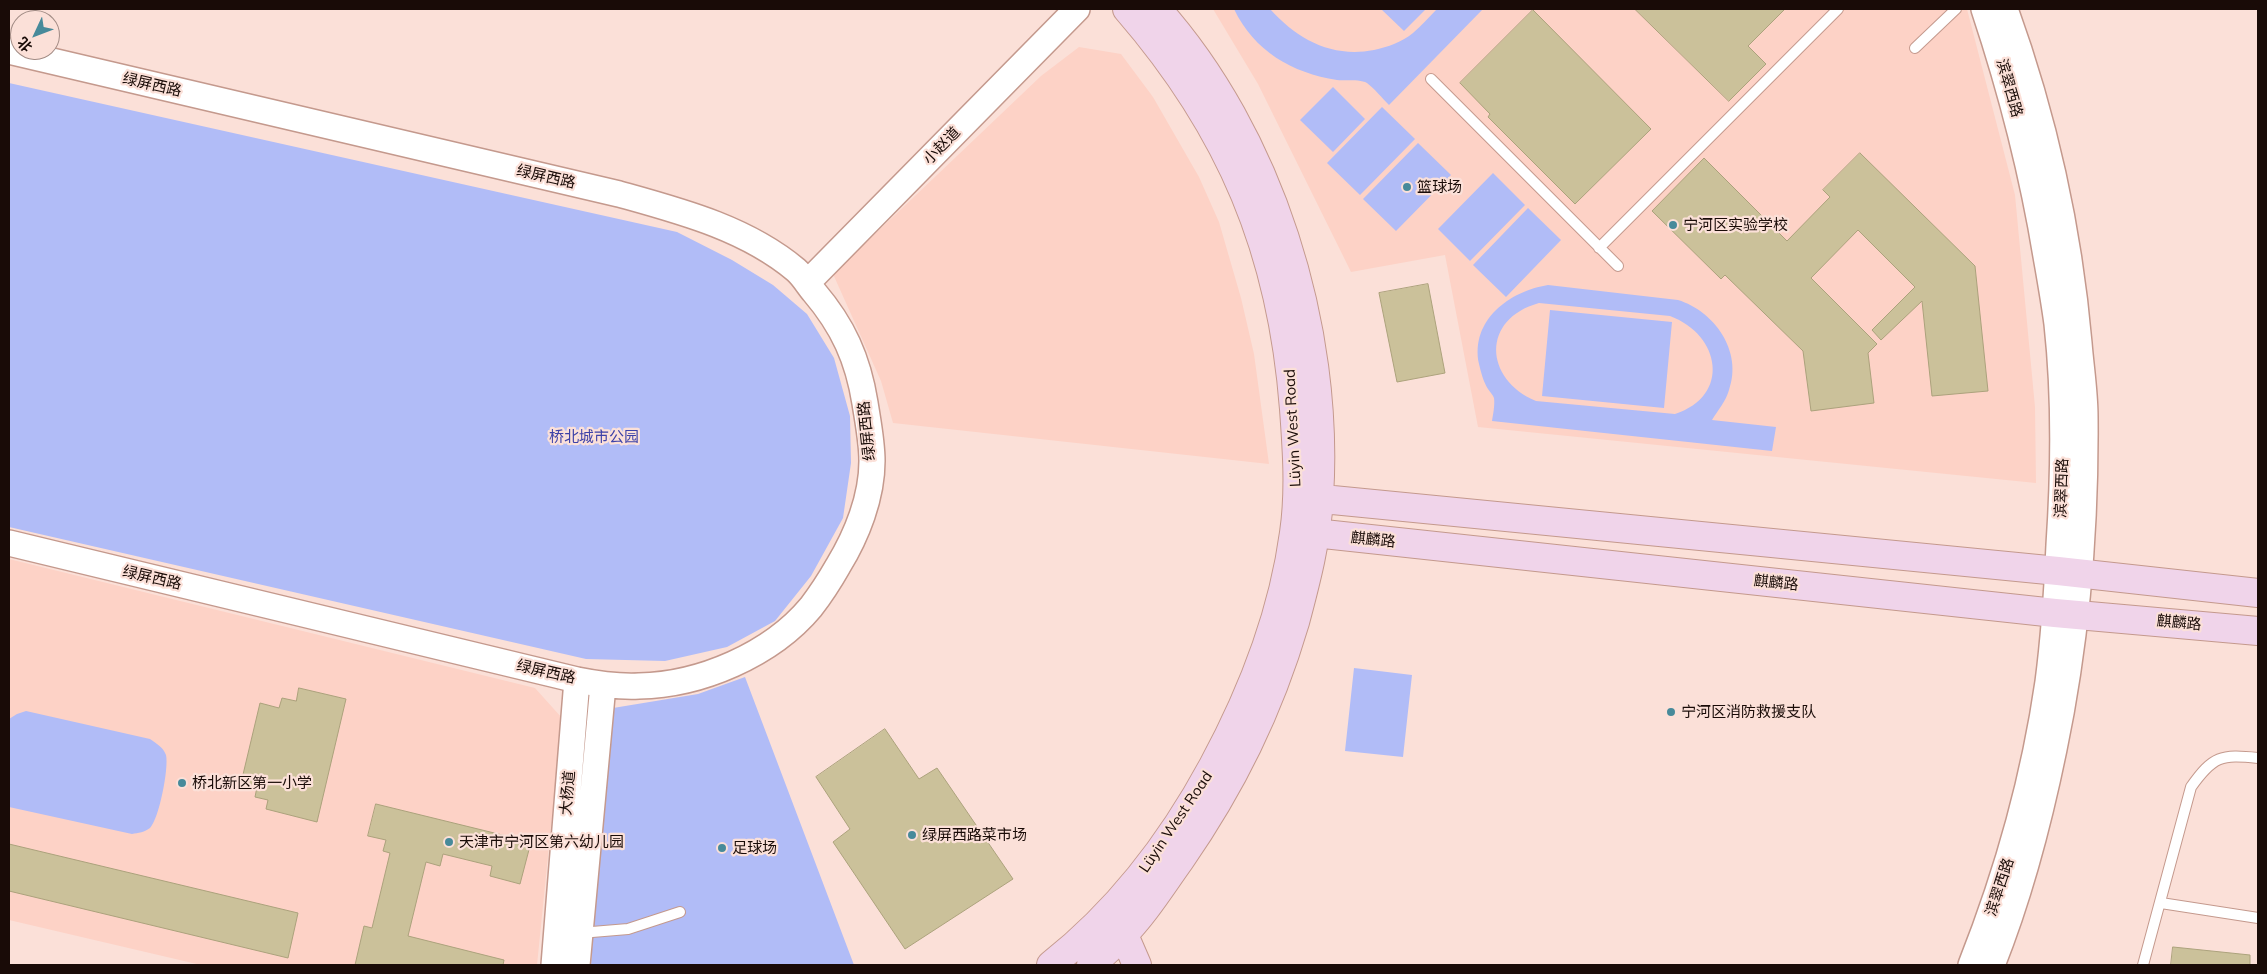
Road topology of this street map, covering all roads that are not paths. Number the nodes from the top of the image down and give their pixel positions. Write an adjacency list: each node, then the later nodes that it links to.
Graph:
1 (1054, 9): 14 (street, 小赵道)
2 (1077, 9): 14 (street, 小赵道)
3 (1127, 9): 15 (main road, Lüyin West Road)
4 (1157, 9): 15 (main road, Lüyin West Road)
5 (1838, 9): 12 (lane)
6 (1956, 9): 9 (lane)
7 (1984, 9): 18 (street, 滨翠西路)
8 (2006, 9): 18 (street, 滨翠西路)
9 (1915, 48)
10 (9, 51): 14 (street, 绿屏西路)
11 (1432, 79): 12 (lane)
12 (1600, 248): 13 (lane)
13 (1618, 266)
14 (802, 277): 23 (street, 绿屏西路)
15 (1308, 497): 16 (main road, Lüyin West Road); 18 (main road)
16 (1305, 532): 20 (main road, 麒麟路); 28 (main road, Lüyin West Road)
17 (9, 543): 22 (street, 绿屏西路)
18 (2069, 572): 19 (main road); 20 (street, 滨翠西路)
19 (2258, 593)
20 (2066, 613): 21 (main road, 麒麟路); 35 (street, 滨翠西路); 36 (street, 滨翠西路)
21 (2258, 631)
22 (577, 680): 23 (street, 绿屏西路); 31 (street, 大杨道)
23 (603, 685): 29 (street, 大杨道)
24 (2258, 758): 25 (lane)
25 (2161, 903): 27 (lane); 37 (lane)
26 (680, 912): 29 (lane)
27 (2258, 918)
28 (1115, 926): 30 (main road, Lüyin West Road); 34 (main road)
29 (580, 932): 32 (street, 大杨道)
30 (1085, 959): 33 (main road, Lüyin West Road)
31 (554, 965)
32 (577, 965)
33 (1051, 965)
34 (1137, 965)
35 (1971, 965)
36 (1992, 965)
37 (2144, 965)

